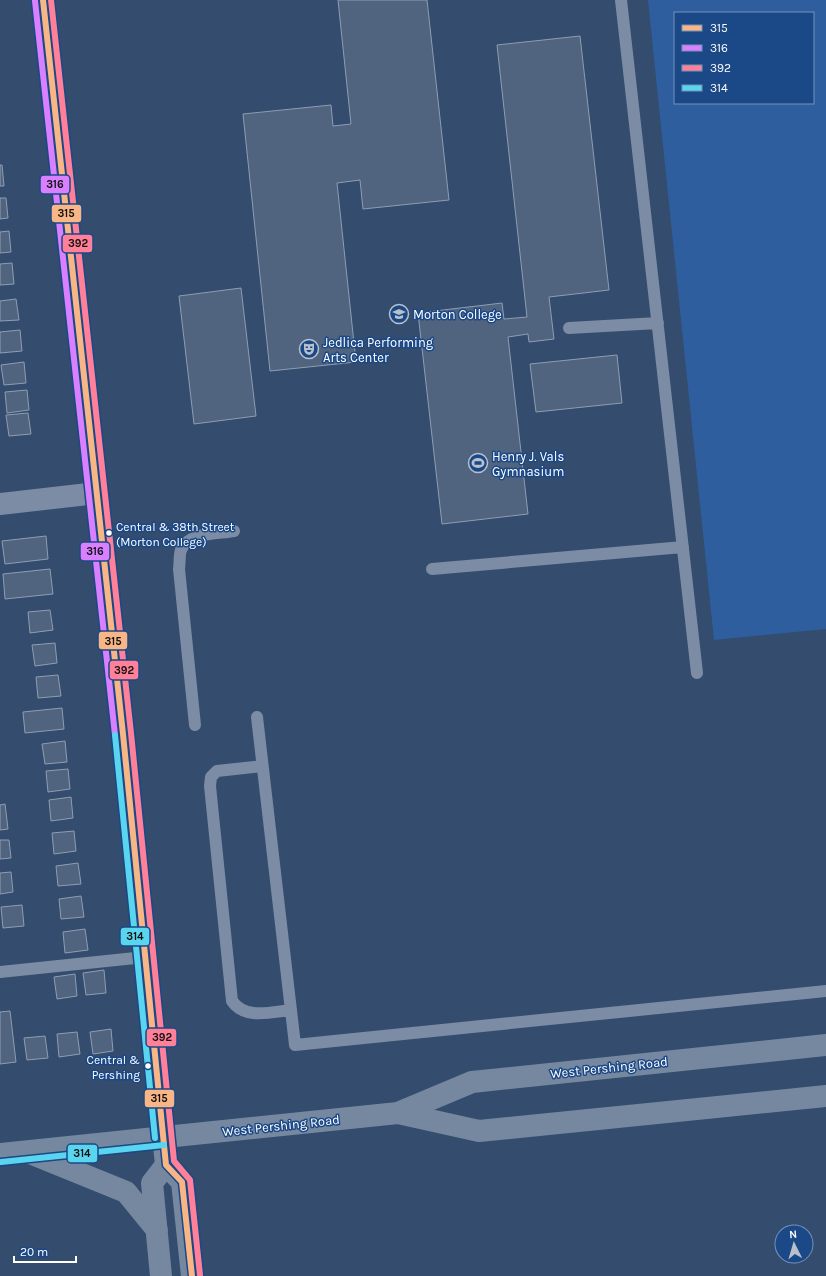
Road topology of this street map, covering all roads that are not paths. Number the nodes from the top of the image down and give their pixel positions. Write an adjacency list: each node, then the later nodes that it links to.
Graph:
1 (43, 0): 5 (main road)
2 (621, 0): 3 (lane)
3 (658, 323): 4 (lane); 8 (lane)
4 (569, 328)
5 (97, 493): 6 (street); 14 (main road)
6 (0, 504)
7 (234, 531): 12 (lane)
8 (683, 548): 9 (lane); 10 (lane)
9 (432, 569)
10 (697, 673)
11 (257, 717): 13 (lane)
12 (196, 725)
13 (262, 766): 17 (lane); 17 (lane)
14 (145, 957): 15 (lane); 21 (main road)
15 (0, 972)
16 (826, 991): 17 (lane)
17 (291, 1010)
18 (826, 1045): 20 (main road, West Pershing Road)
19 (826, 1096): 20 (main road, West Pershing Road)
20 (398, 1113): 21 (main road, West Pershing Road)
21 (163, 1137): 22 (main road, West Pershing Road); 24 (main road)
22 (27, 1152): 23 (main road, West Pershing Road); 25 (main road)
23 (0, 1154)
24 (166, 1165): 25 (main road); 27 (main road)
25 (157, 1230): 26 (main road)
26 (161, 1276)
27 (192, 1276)

